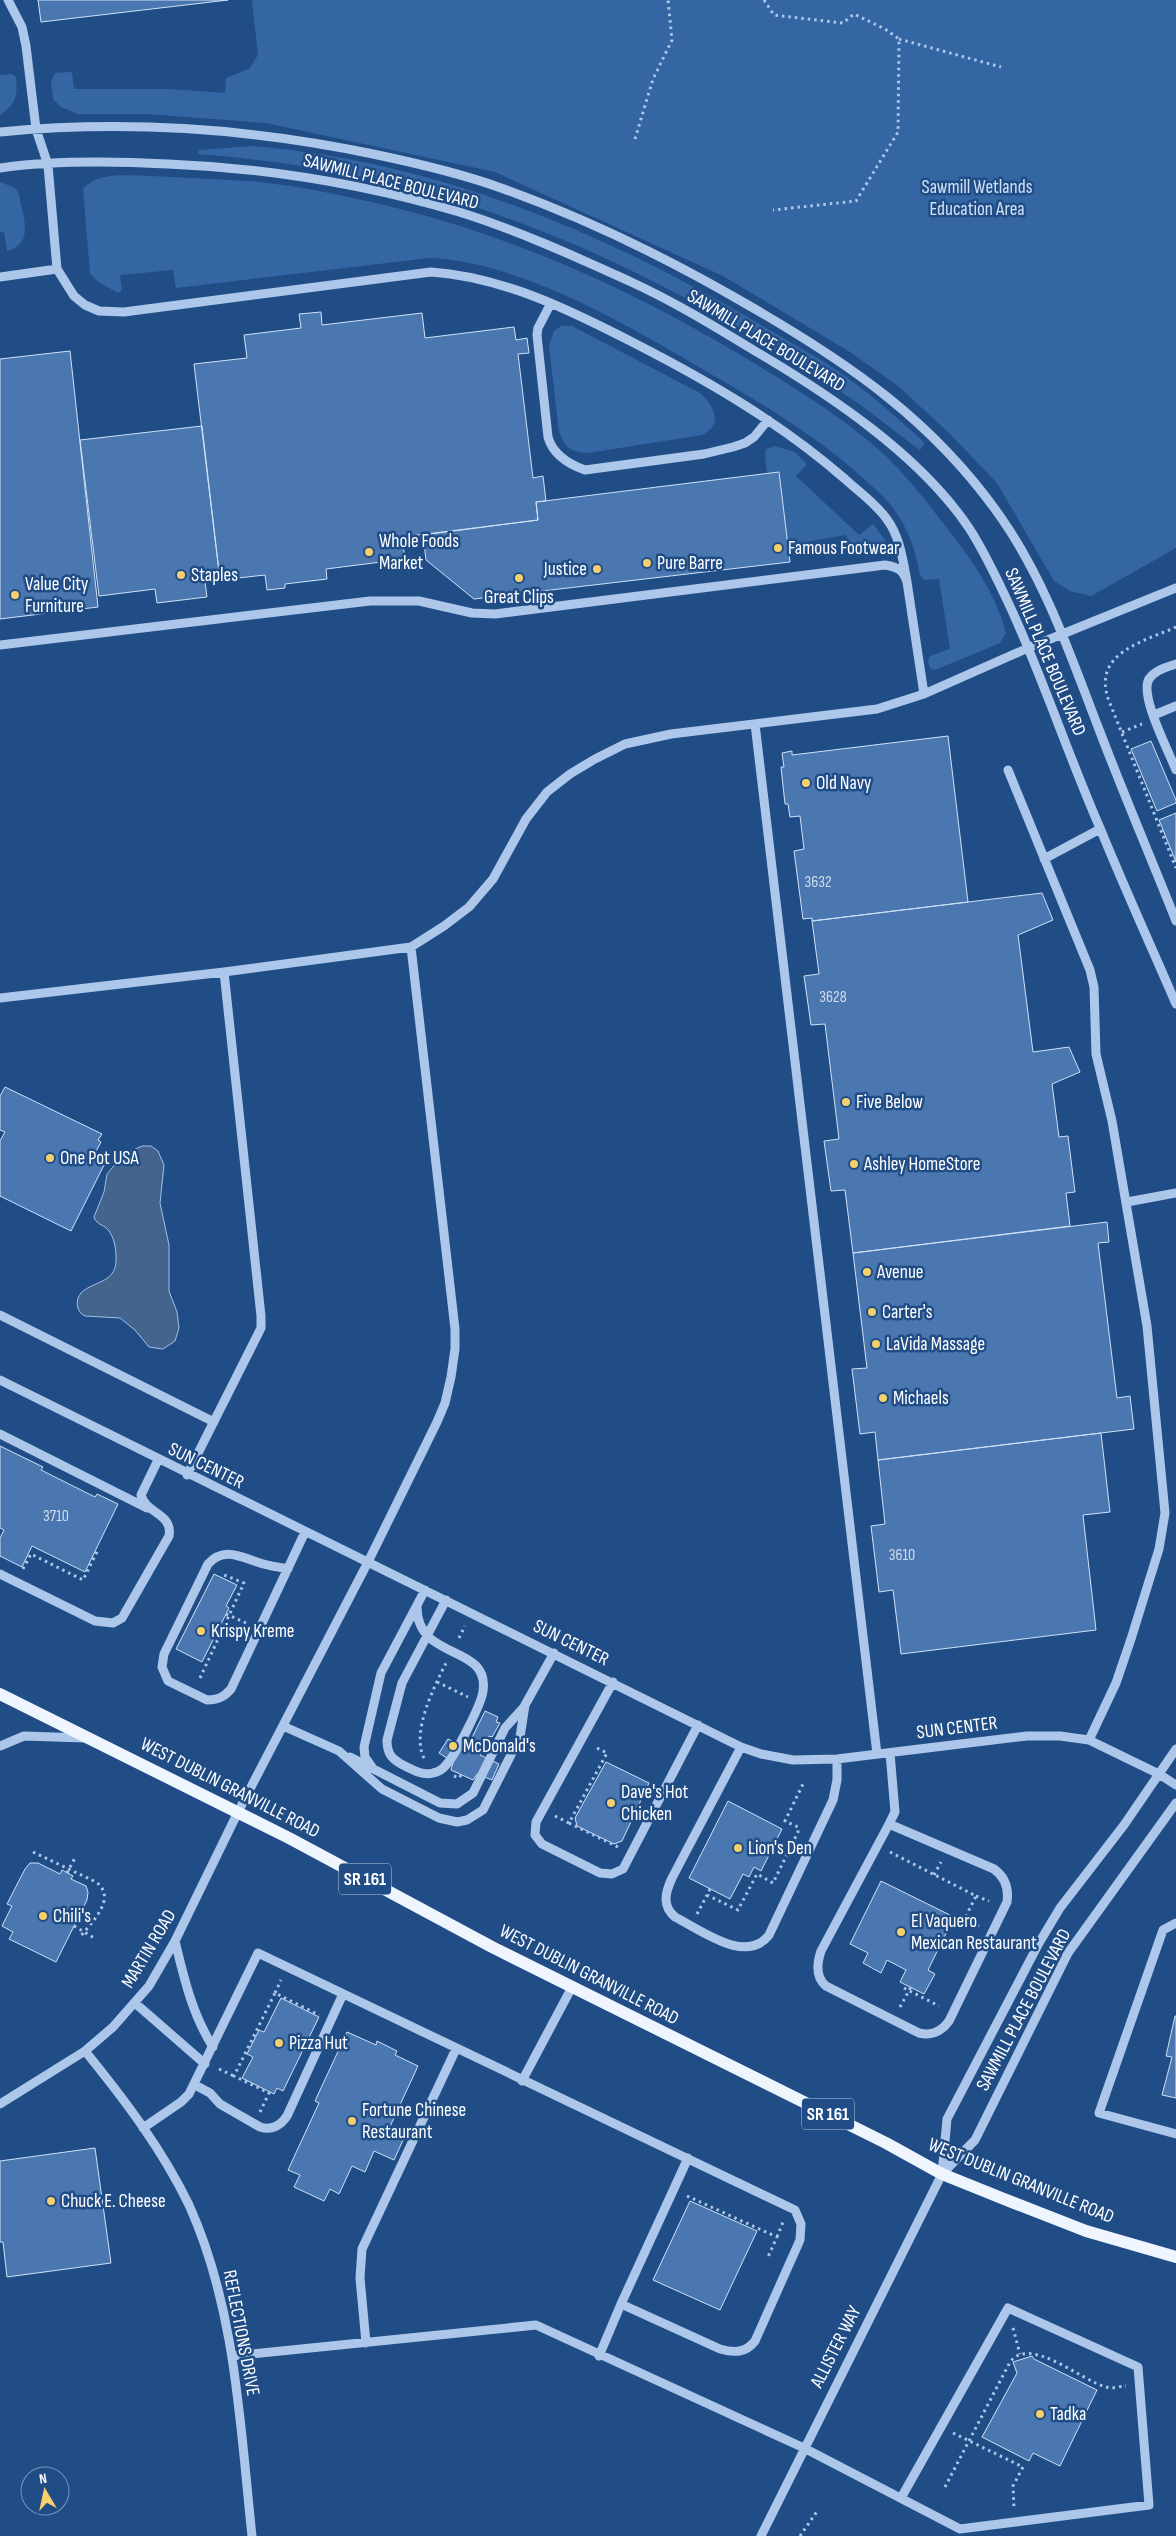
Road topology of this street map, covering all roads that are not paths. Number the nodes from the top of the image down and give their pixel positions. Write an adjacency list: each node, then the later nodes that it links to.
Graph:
1 (8, 0): 2 (street)
2 (36, 129): 3 (street, SAWMILL PLACE BOULEVARD); 4 (street); 12 (street, SAWMILL PLACE BOULEVARD)
3 (0, 132)
4 (48, 165): 5 (street, SAWMILL PLACE BOULEVARD); 6 (street); 14 (street, SAWMILL PLACE BOULEVARD)
5 (0, 168)
6 (57, 270): 7 (street); 8 (street)
7 (0, 277)
8 (551, 303): 9 (street); 9 (street)
9 (768, 420): 10 (street)
10 (907, 582): 13 (street); 16 (street)
11 (1176, 588): 12 (street)
12 (1063, 635): 14 (street); 24 (street, SAWMILL PLACE BOULEVARD)
13 (0, 645)
14 (1028, 648): 16 (street); 22 (street, SAWMILL PLACE BOULEVARD)
15 (1176, 664): 18 (street)
16 (924, 694): 19 (street)
17 (1176, 706): 18 (street)
18 (1154, 715): 21 (street)
19 (755, 724): 25 (street); 59 (street)
20 (1008, 770): 23 (street)
21 (1176, 770)
22 (1100, 829): 23 (street); 28 (street, SAWMILL PLACE BOULEVARD)
23 (1044, 859): 30 (street)
24 (1176, 920)
25 (411, 947): 26 (street); 39 (street, MARTIN ROAD)
26 (224, 972): 27 (street); 33 (street)
27 (0, 998)
28 (1176, 1004)
29 (1176, 1193): 30 (street)
30 (1127, 1202): 53 (street)
31 (0, 1315): 33 (street)
32 (0, 1380): 35 (street, SUN CENTER)
33 (214, 1422): 36 (street)
34 (0, 1434): 37 (street)
35 (158, 1460): 36 (street, SUN CENTER); 37 (street)
36 (187, 1475): 38 (street, SUN CENTER)
37 (151, 1509): 41 (street)
38 (305, 1532): 39 (street, SUN CENTER); 40 (street)
39 (368, 1562): 42 (street, SUN CENTER); 51 (street, MARTIN ROAD)
40 (288, 1569): 40 (street)
41 (0, 1574)
42 (426, 1590): 43 (street, SUN CENTER); 44 (street)
43 (446, 1600): 45 (street); 46 (street, SUN CENTER)
44 (417, 1606): 45 (street); 61 (street)
45 (427, 1637): 45 (street)
46 (554, 1653): 47 (street, SUN CENTER); 49 (street)
47 (613, 1682): 50 (street, SUN CENTER); 50 (street)
48 (0, 1694): 52 (main road, WEST DUBLIN GRANVILLE ROAD / SR 161)
49 (525, 1705): 57 (street); 61 (street)
50 (698, 1725): 55 (street, SUN CENTER)
51 (283, 1726): 57 (street); 65 (street, MARTIN ROAD)
52 (91, 1738): 54 (street); 65 (main road, WEST DUBLIN GRANVILLE ROAD / SR 161)
53 (1089, 1740): 58 (street, SUN CENTER); 62 (street, SUN CENTER)
54 (0, 1746)
55 (741, 1747): 60 (street, SUN CENTER); 60 (street)
56 (1176, 1749): 62 (street, SAWMILL PLACE BOULEVARD)
57 (339, 1751): 61 (street)
58 (890, 1753): 59 (street, SUN CENTER); 66 (street)
59 (877, 1754): 60 (street, SUN CENTER)
60 (837, 1759)
61 (374, 1769)
62 (1159, 1774): 63 (street, SUN CENTER); 82 (street, SAWMILL PLACE BOULEVARD)
63 (1176, 1785)
64 (1176, 1803): 82 (street, SAWMILL PLACE BOULEVARD)
65 (238, 1812): 68 (street, MARTIN ROAD); 69 (main road, WEST DUBLIN GRANVILLE ROAD / SR 161)
66 (889, 1824): 66 (street)
67 (1176, 1923): 80 (street)
68 (175, 1941): 71 (street, MARTIN ROAD); 72 (street)
69 (572, 1987): 76 (street); 82 (main road, WEST DUBLIN GRANVILLE ROAD / SR 161)
70 (343, 1994): 72 (street); 73 (street); 77 (street)
71 (135, 2003): 74 (street, MARTIN ROAD); 75 (street)
72 (213, 2047): 75 (street)
73 (456, 2049): 76 (street); 85 (street)
74 (85, 2051): 78 (street, MARTIN ROAD); 79 (street, REFLECTIONS DRIVE)
75 (205, 2064): 77 (street)
76 (522, 2081): 81 (street)
77 (194, 2085): 79 (street)
78 (0, 2104)
79 (143, 2128): 86 (street, REFLECTIONS DRIVE)
80 (1176, 2134)
81 (688, 2158): 84 (street); 84 (street)
82 (942, 2174): 83 (main road, WEST DUBLIN GRANVILLE ROAD / SR 161); 88 (street, ALLISTER WAY)
83 (1176, 2257)
84 (621, 2304): 87 (street)
85 (366, 2343): 86 (street); 87 (street)
86 (232, 2356): 90 (street, REFLECTIONS DRIVE)
87 (598, 2356): 88 (street)
88 (804, 2448): 89 (street); 91 (street, ALLISTER WAY)
89 (901, 2498): 89 (street)
90 (252, 2536)
91 (761, 2536)

